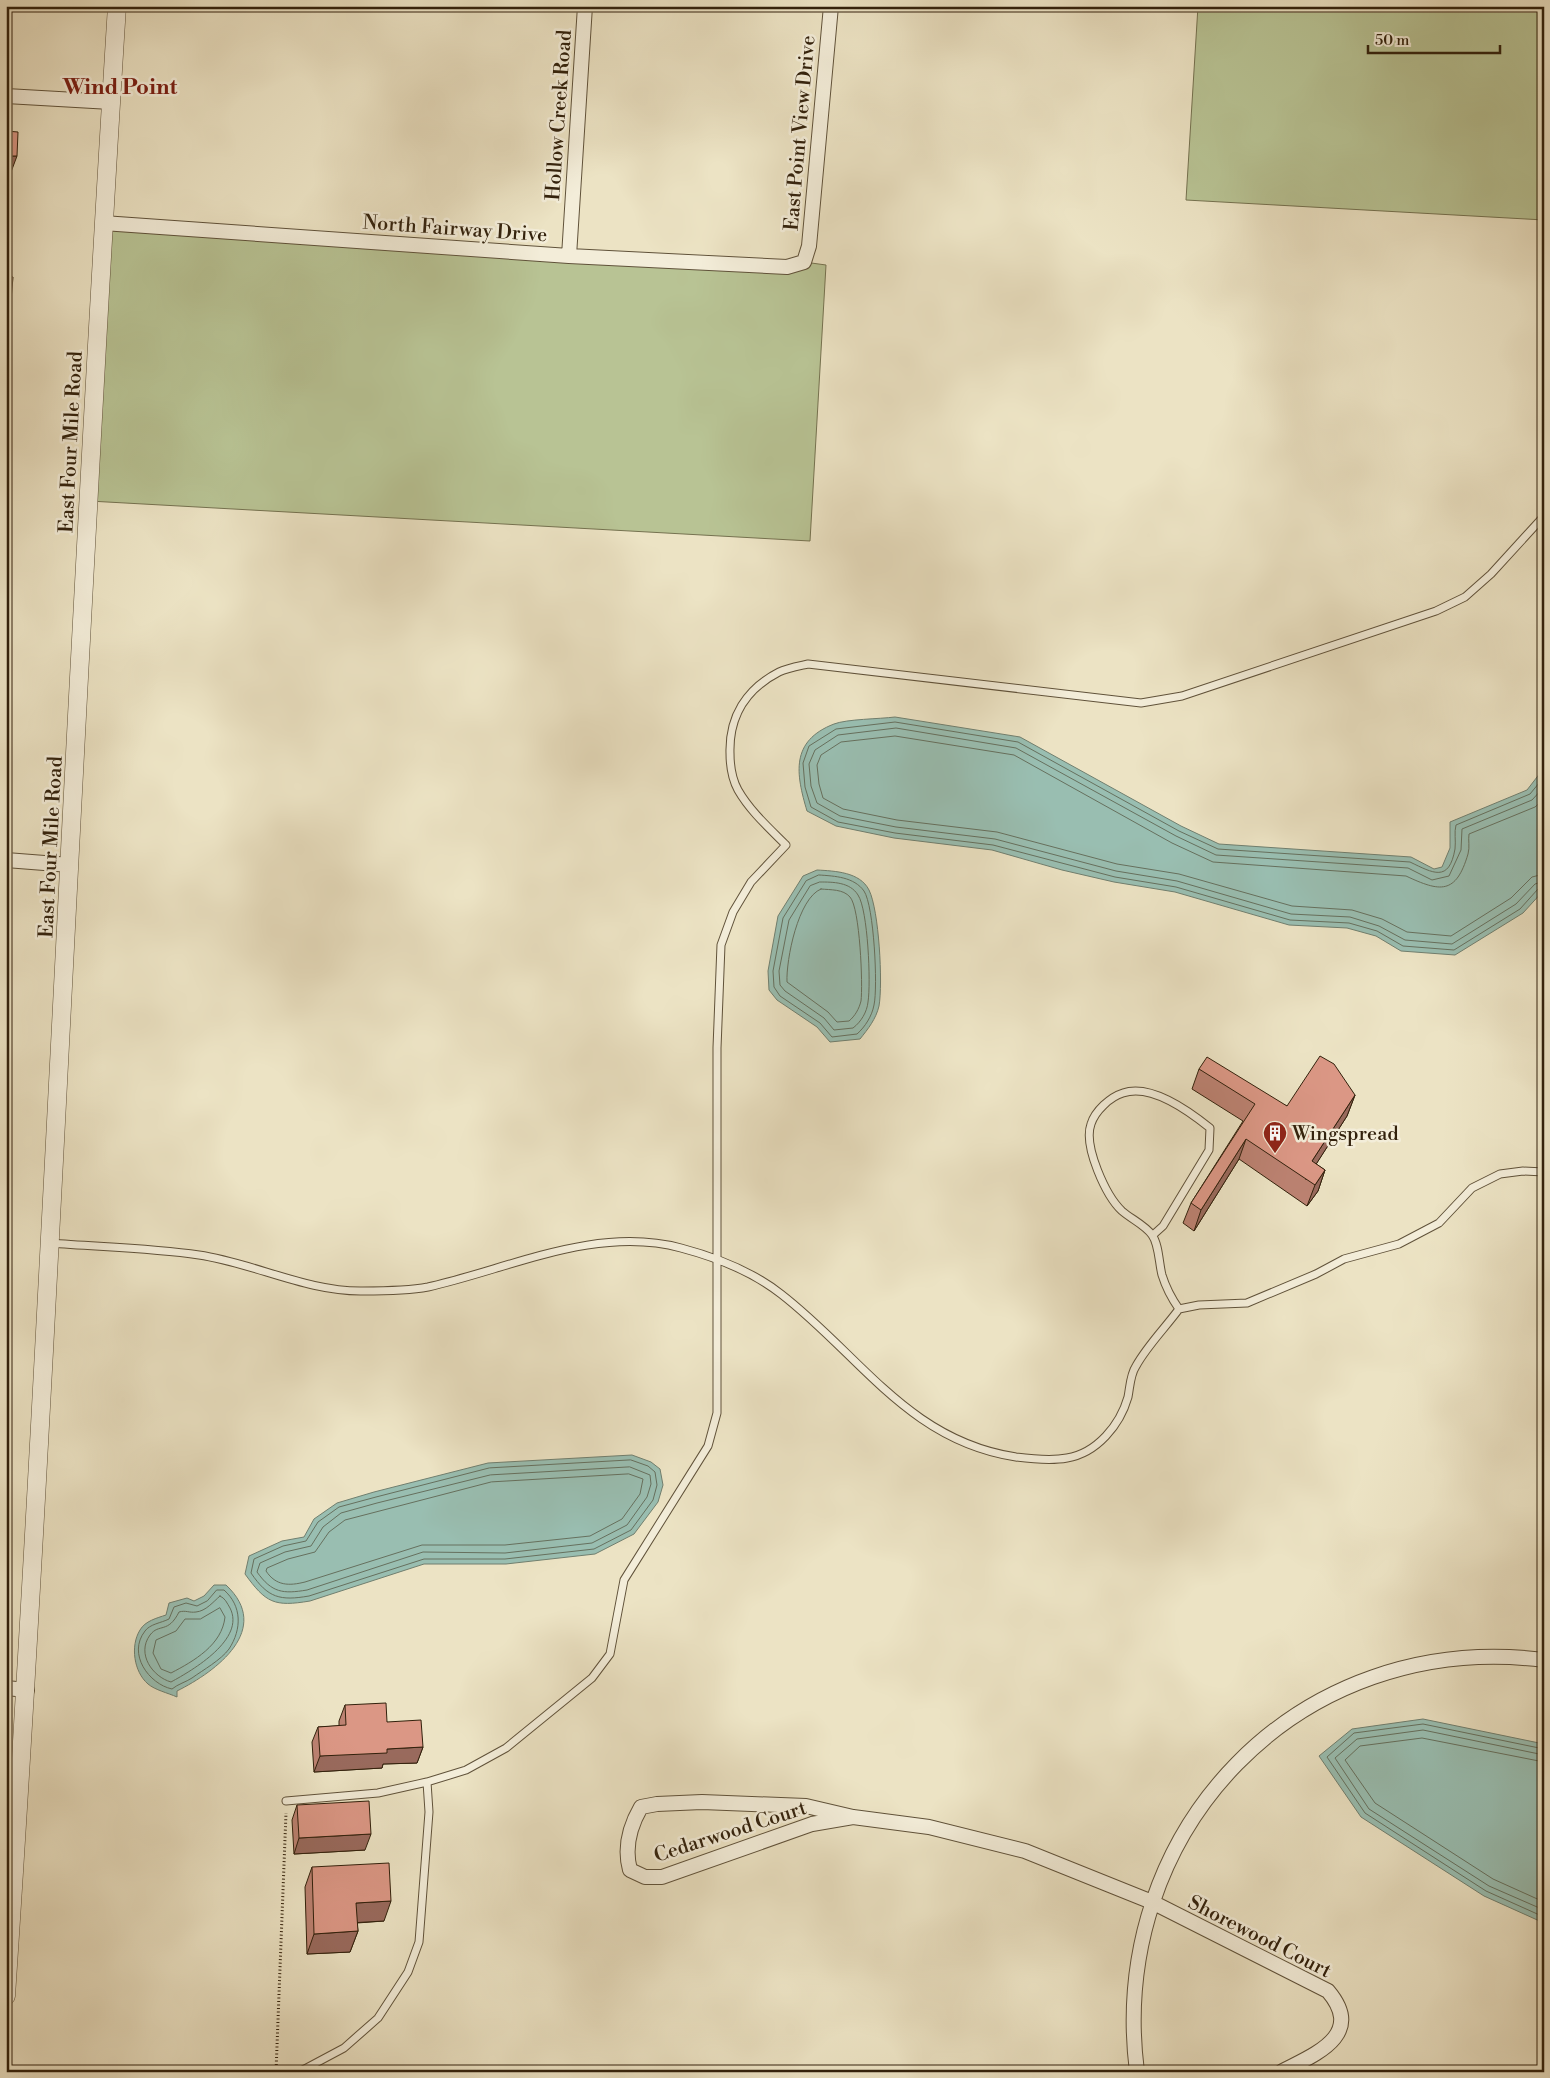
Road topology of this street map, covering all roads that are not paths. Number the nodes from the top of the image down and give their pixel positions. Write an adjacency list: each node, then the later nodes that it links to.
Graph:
1 (117, 6): 5 (street, East Four Mile Road)
2 (585, 6): 7 (street, Hollow Creek Road)
3 (831, 6): 8 (street, East Point View Drive)
4 (6, 96): 5 (street)
5 (111, 102): 6 (street, East Four Mile Road)
6 (104, 223): 7 (street, North Fairway Drive); 11 (street, East Four Mile Road)
7 (569, 256): 8 (street, North Fairway Drive)
8 (804, 262)
9 (1544, 516): 15 (lane)
10 (6, 860): 11 (street)
11 (70, 864): 14 (street, East Four Mile Road)
12 (1544, 1172): 16 (lane)
13 (1153, 1235): 13 (lane); 16 (lane)
14 (50, 1243): 15 (lane); 19 (street, East Four Mile Road)
15 (719, 1262): 16 (lane); 20 (lane)
16 (1179, 1309)
17 (1544, 1660): 23 (street)
18 (6, 1688): 19 (street)
19 (27, 1690): 24 (street, East Four Mile Road)
20 (427, 1782): 21 (lane); 25 (lane)
21 (286, 1802)
22 (853, 1817): 22 (street, Cedarwood Court); 23 (street, Cedarwood Court)
23 (1152, 1902): 26 (street); 27 (street, Shorewood Court)
24 (6, 1996)
25 (299, 2072)
26 (1137, 2072)
27 (1281, 2072)

